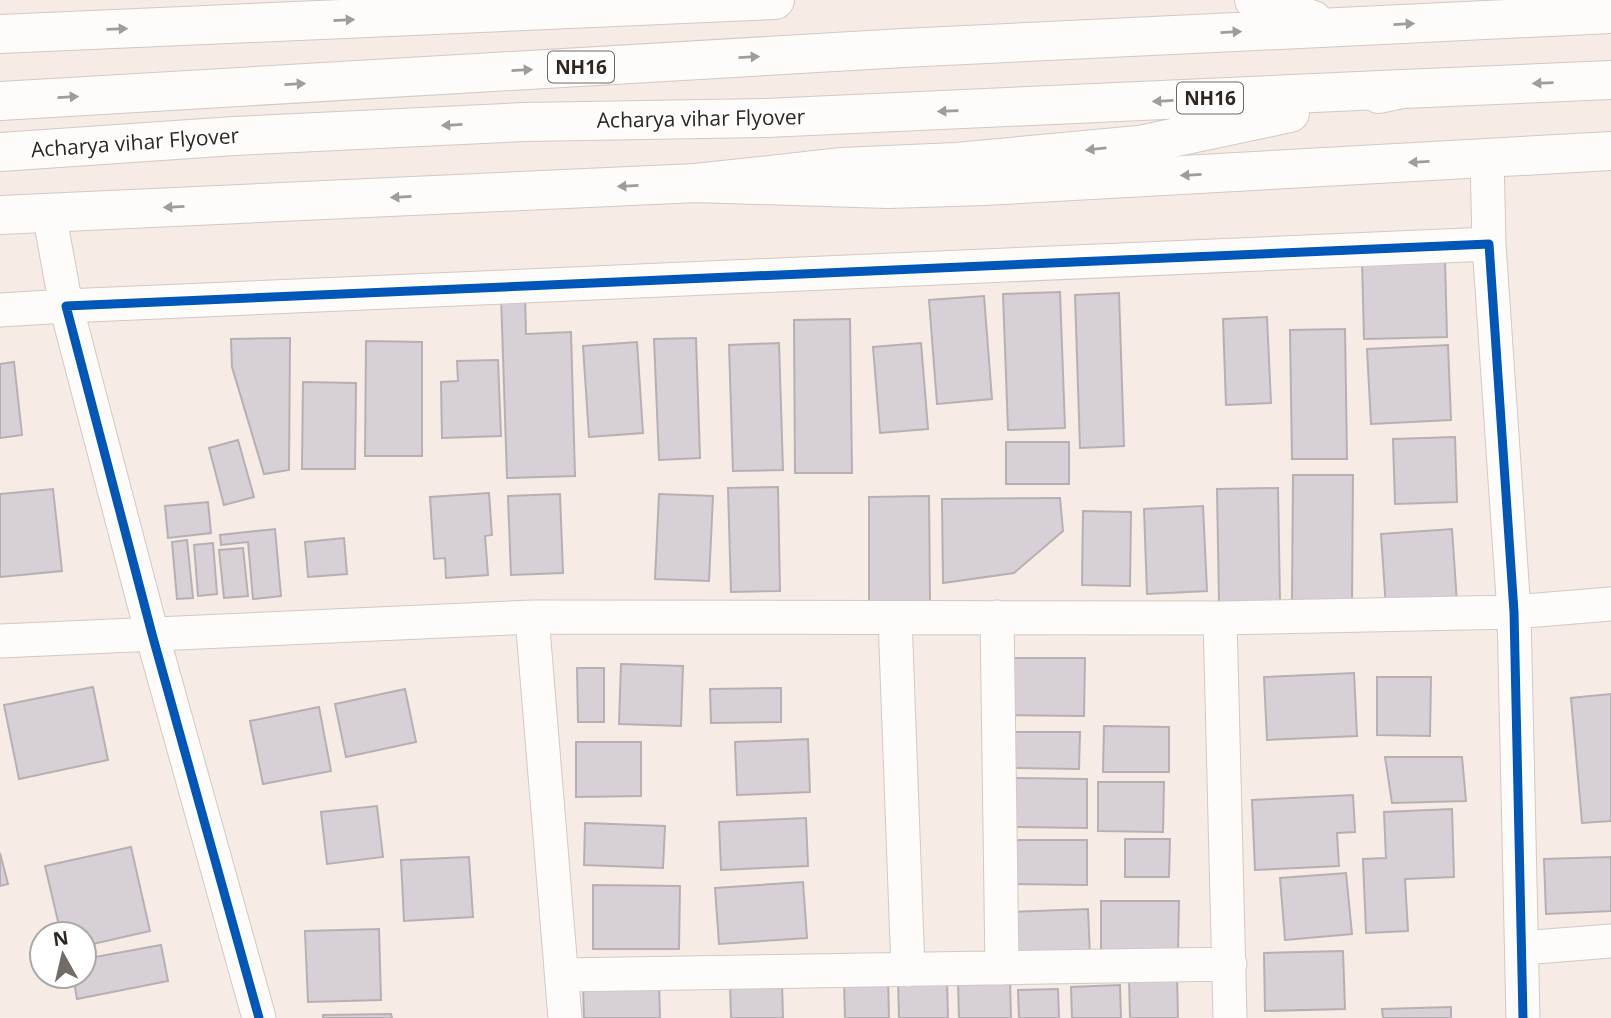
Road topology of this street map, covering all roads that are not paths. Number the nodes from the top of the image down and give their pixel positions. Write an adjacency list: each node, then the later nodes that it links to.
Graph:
1 (1254, 0): 4 (main road)
2 (754, 1): 5 (main road, one-way to 2)
3 (1611, 14): 4 (main road, NH16, one-way to 3)
4 (1335, 27): 8 (main road, NH16, one-way to 4)
5 (0, 34)
6 (1611, 80): 7 (main road, NH16, one-way to 7)
7 (1403, 89): 10 (main road, Acharya vihar Flyover / NH16, one-way to 10); 12 (main road, one-way to 12)
8 (0, 101)
9 (1611, 151): 11 (main road)
10 (0, 152)
11 (1487, 158): 12 (main road, one-way to 12); 15 (street)
12 (696, 183): 13 (main road, one-way to 13)
13 (48, 213): 14 (main road); 16 (street)
14 (0, 215)
15 (1489, 244): 16 (street); 19 (street)
16 (66, 306): 17 (street); 24 (street)
17 (0, 310)
18 (1611, 604): 19 (street)
19 (1514, 612): 23 (street); 27 (street)
20 (532, 617): 22 (street); 24 (street); 31 (street)
21 (997, 617): 22 (street); 23 (street); 29 (street)
22 (895, 618): 30 (street)
23 (1220, 618): 28 (street)
24 (152, 634): 25 (street); 32 (street)
25 (0, 641)
26 (1611, 941): 27 (street)
27 (1523, 948): 35 (street)
28 (1230, 964): 29 (street); 34 (street)
29 (1002, 968): 30 (street)
30 (908, 970): 31 (street)
31 (562, 975): 33 (street)
32 (259, 1018)
33 (565, 1018)
34 (1230, 1018)
35 (1523, 1018)

